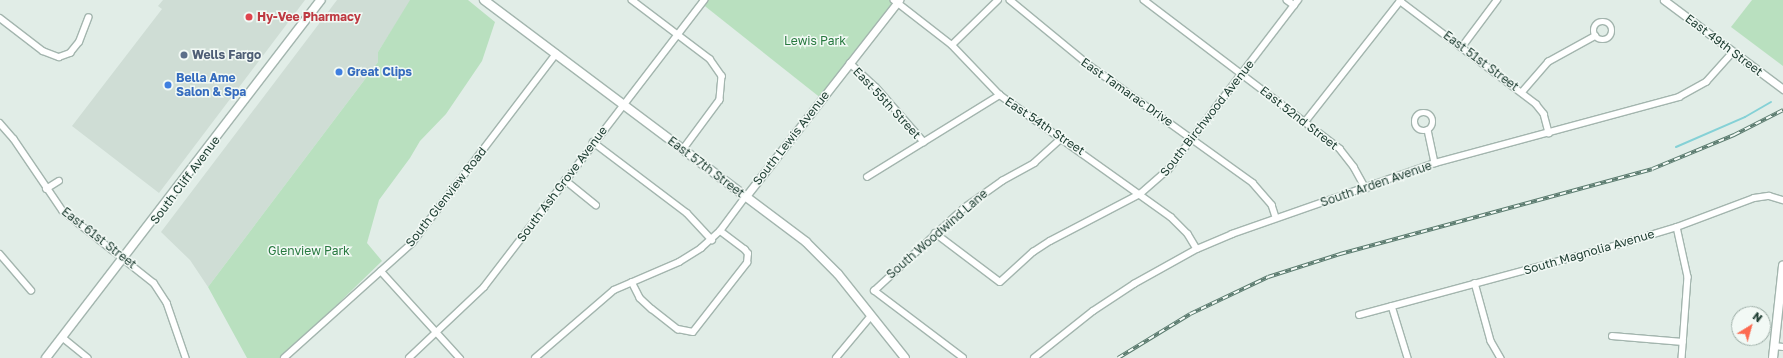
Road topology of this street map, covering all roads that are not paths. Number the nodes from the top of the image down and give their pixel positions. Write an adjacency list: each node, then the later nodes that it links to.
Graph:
1 (321, 0): 54 (main road, South Cliff Avenue)
2 (484, 0): 21 (main road, East 57th Street)
3 (632, 0): 16 (street)
4 (704, 0): 16 (street, South Ash Grove Avenue)
5 (998, 0): 18 (street)
6 (1010, 0): 32 (street, East Tamarac Drive)
7 (1144, 0): 23 (street, East 52nd Street)
8 (1287, 0): 13 (street)
9 (1401, 0): 19 (street, East 51st Street); 28 (street)
10 (1497, 0): 19 (street)
11 (1664, 0): 20 (street, East 49th Street)
12 (897, 1): 18 (street, East 54th Street); 22 (street, South Lewis Avenue)
13 (1296, 2): 23 (street, South Birchwood Avenue)
14 (0, 18): 15 (street)
15 (88, 18)
16 (677, 34): 27 (street, South Ash Grove Avenue); 36 (street)
17 (1595, 36): 25 (street)
18 (952, 45): 26 (street, East 54th Street)
19 (1462, 46): 25 (street, East 51st Street)
20 (1733, 52): 24 (street, East 49th Street); 31 (street, South Arden Avenue)
21 (556, 54): 27 (main road, East 57th Street); 56 (street, South Glenview Road)
22 (850, 63): 35 (street, East 55th Street); 44 (street, South Lewis Avenue)
23 (1241, 74): 28 (street, East 52nd Street); 32 (street, South Birchwood Avenue)
24 (1783, 89)
25 (1522, 92): 31 (street, East 51st Street)
26 (1000, 95): 33 (street, East 54th Street); 35 (street)
27 (622, 104): 34 (street, South Ash Grove Avenue); 36 (main road, East 57th Street)
28 (1305, 122): 42 (street, East 52nd Street)
29 (0, 123): 41 (street, East 61st Street)
30 (1428, 130): 37 (street)
31 (1549, 133): 37 (street, South Arden Avenue)
32 (1192, 138): 43 (street, South Birchwood Avenue); 47 (street, East Tamarac Drive)
33 (1061, 139): 43 (street, East 54th Street); 50 (street, South Woodwind Lane)
34 (593, 142): 39 (street, South Ash Grove Avenue); 51 (street)
35 (924, 142): 38 (street)
36 (684, 150): 44 (main road, East 57th Street)
37 (1435, 163): 42 (street, South Arden Avenue)
38 (867, 177)
39 (564, 180): 46 (street); 63 (street, South Ash Grove Avenue)
40 (59, 181): 41 (street)
41 (46, 189): 54 (street, East 61st Street)
42 (1366, 189): 47 (street, South Arden Avenue)
43 (1140, 194): 50 (street, South Birchwood Avenue); 52 (street, East 54th Street)
44 (746, 196): 49 (street, South Lewis Avenue); 62 (main road, East 57th Street)
45 (1783, 200): 48 (street, South Magnolia Avenue)
46 (596, 205)
47 (1276, 217): 52 (street, South Arden Avenue)
48 (1678, 227): 58 (street, South Magnolia Avenue); 66 (street)
49 (720, 231): 51 (street, South Lewis Avenue); 57 (street)
50 (935, 233): 78 (street, South Woodwind Lane)
51 (712, 240): 57 (street, South Lewis Avenue)
52 (1197, 249): 79 (street, South Arden Avenue)
53 (0, 254): 59 (street)
54 (125, 258): 65 (main road, South Cliff Avenue); 71 (street, East 61st Street)
55 (1783, 266): 67 (main road)
56 (380, 271): 63 (street); 72 (street, South Glenview Road)
57 (632, 282): 75 (street, South Lewis Avenue)
58 (1475, 283): 60 (street, South Magnolia Avenue); 81 (street)
59 (31, 290)
60 (1392, 306): 61 (street, South Magnolia Avenue); 80 (street)
61 (1359, 315)
62 (871, 316): 76 (street); 77 (main road, East 57th Street)
63 (437, 333): 73 (street, South Ash Grove Avenue); 74 (street)
64 (1612, 336): 66 (street)
65 (62, 337): 69 (main road, South Cliff Avenue); 70 (street)
66 (1683, 342): 82 (street)
67 (1774, 346): 68 (street); 83 (main road)
68 (1783, 347)
69 (46, 358)
70 (88, 358)
71 (186, 358)
72 (284, 358)
73 (409, 358)
74 (460, 358)
75 (536, 358)
76 (836, 358)
77 (905, 358)
78 (963, 358)
79 (1034, 358)
80 (1408, 358)
81 (1501, 358)
82 (1682, 358)
83 (1773, 358)

